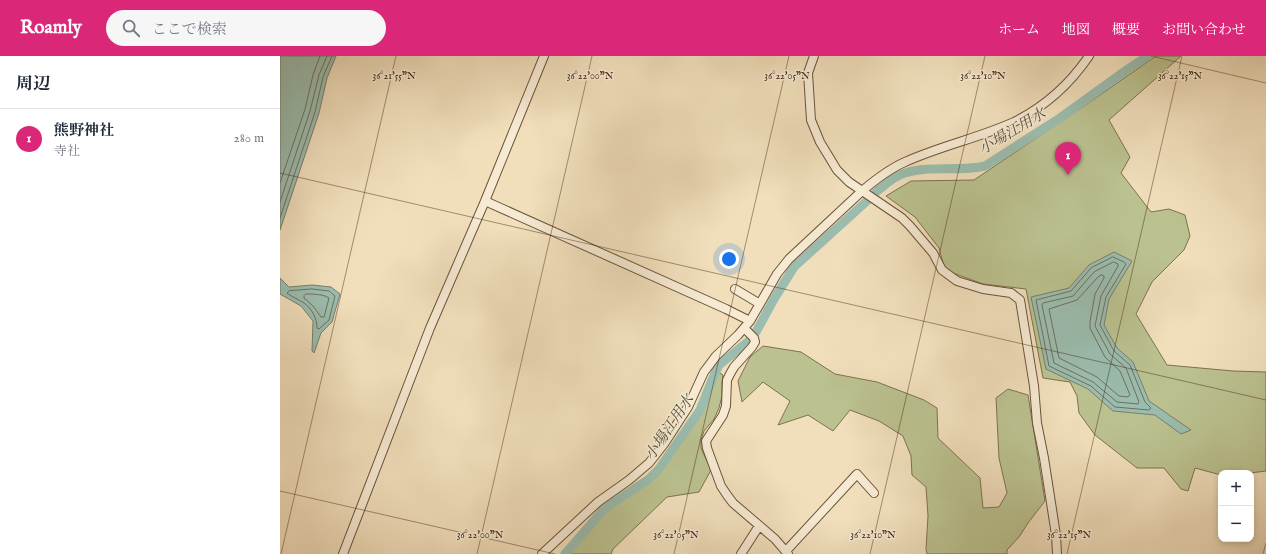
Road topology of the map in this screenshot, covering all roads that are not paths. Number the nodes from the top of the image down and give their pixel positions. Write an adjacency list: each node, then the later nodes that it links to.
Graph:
1 (544, 56): 5 (street)
2 (814, 56): 4 (street)
3 (1089, 56): 4 (street)
4 (862, 191): 7 (street); 16 (street)
5 (485, 201): 8 (street); 13 (street)
6 (735, 290): 7 (street)
7 (760, 304): 8 (street)
8 (750, 321): 9 (street)
9 (744, 328): 11 (street); 14 (street)
10 (874, 493): 12 (street)
11 (759, 526): 12 (street); 15 (street)
12 (787, 553)
13 (343, 554)
14 (542, 554)
15 (741, 554)
16 (1057, 554)

